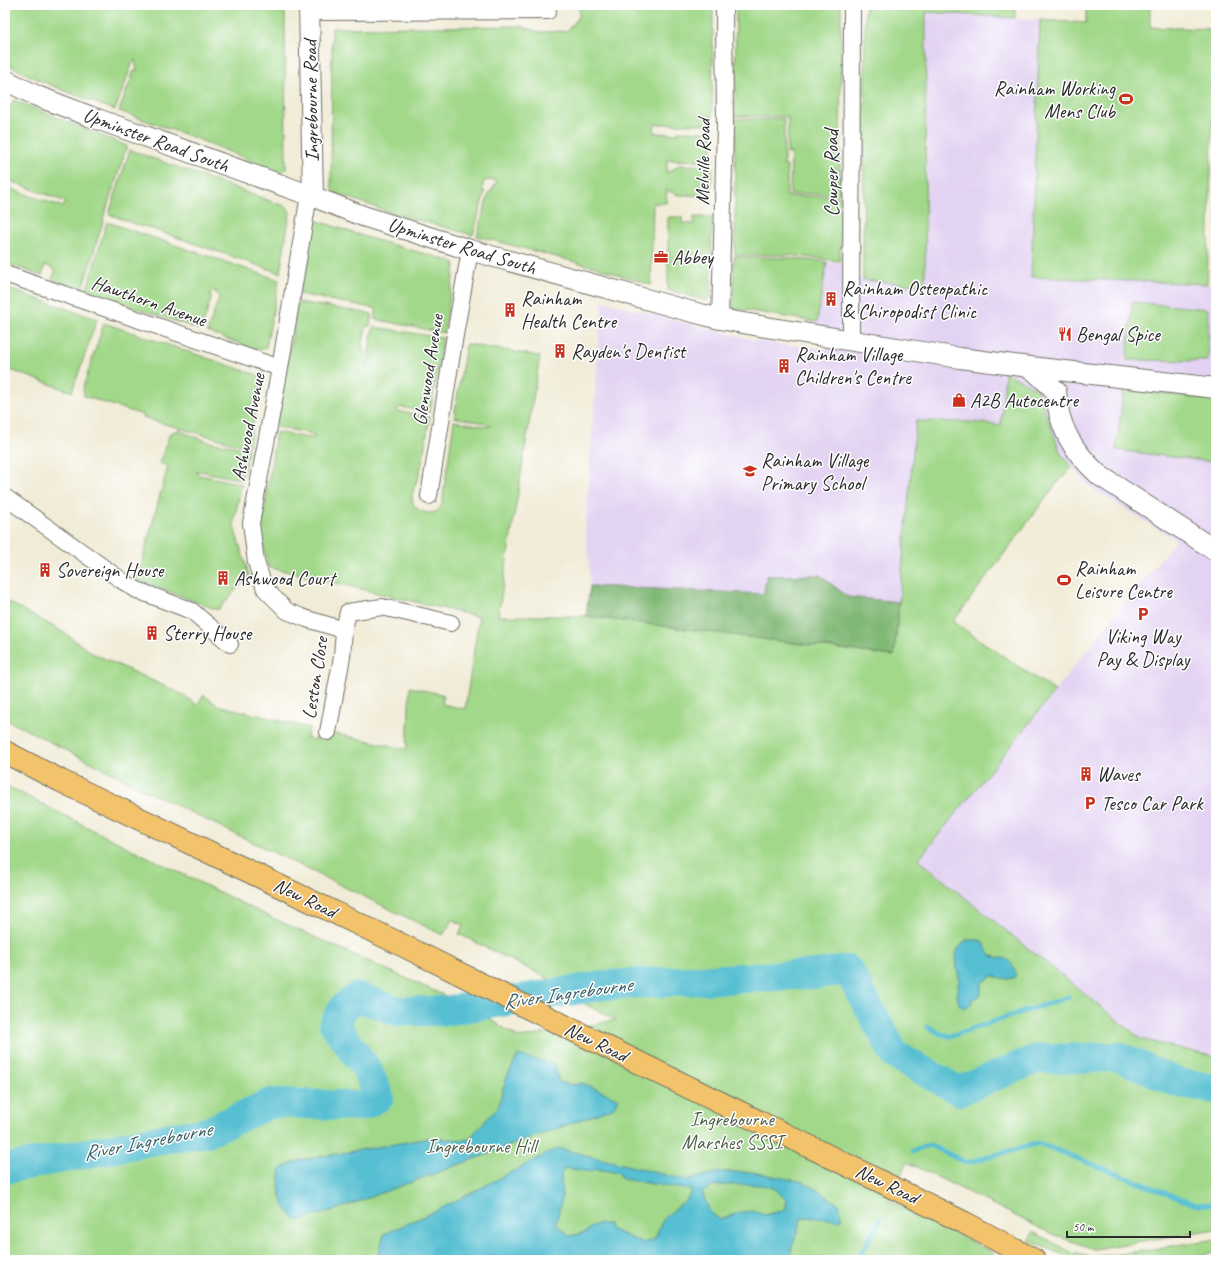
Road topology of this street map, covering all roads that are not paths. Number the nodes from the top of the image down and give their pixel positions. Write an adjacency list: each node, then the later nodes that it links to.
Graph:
1 (724, 5): 9 (street, Melville Road)
2 (852, 5): 10 (street, Cowper Road)
3 (309, 9): 4 (street); 6 (street, Ingrebourne Road)
4 (548, 11)
5 (6, 82): 6 (street, Upminster Road South)
6 (311, 196): 7 (street, Upminster Road South); 12 (street, Ashwood Avenue)
7 (470, 250): 9 (street, Upminster Road South); 16 (street, Glenwood Avenue)
8 (5, 274): 12 (street, Hawthorn Avenue)
9 (720, 319): 10 (street, Upminster Road South)
10 (851, 340): 11 (street, Upminster Road South)
11 (1030, 367): 13 (street, Upminster Road South); 15 (street)
12 (280, 368): 20 (street, Ashwood Avenue)
13 (1073, 372): 14 (street); 15 (street)
14 (1216, 388)
15 (1056, 391): 18 (street)
16 (429, 496)
17 (5, 497): 21 (street)
18 (1216, 551)
19 (451, 623): 20 (street, Leston Close)
20 (337, 628): 22 (street, Leston Close)
21 (230, 644)
22 (328, 732)
23 (5, 752): 24 (main road, New Road)
24 (1034, 1260)

